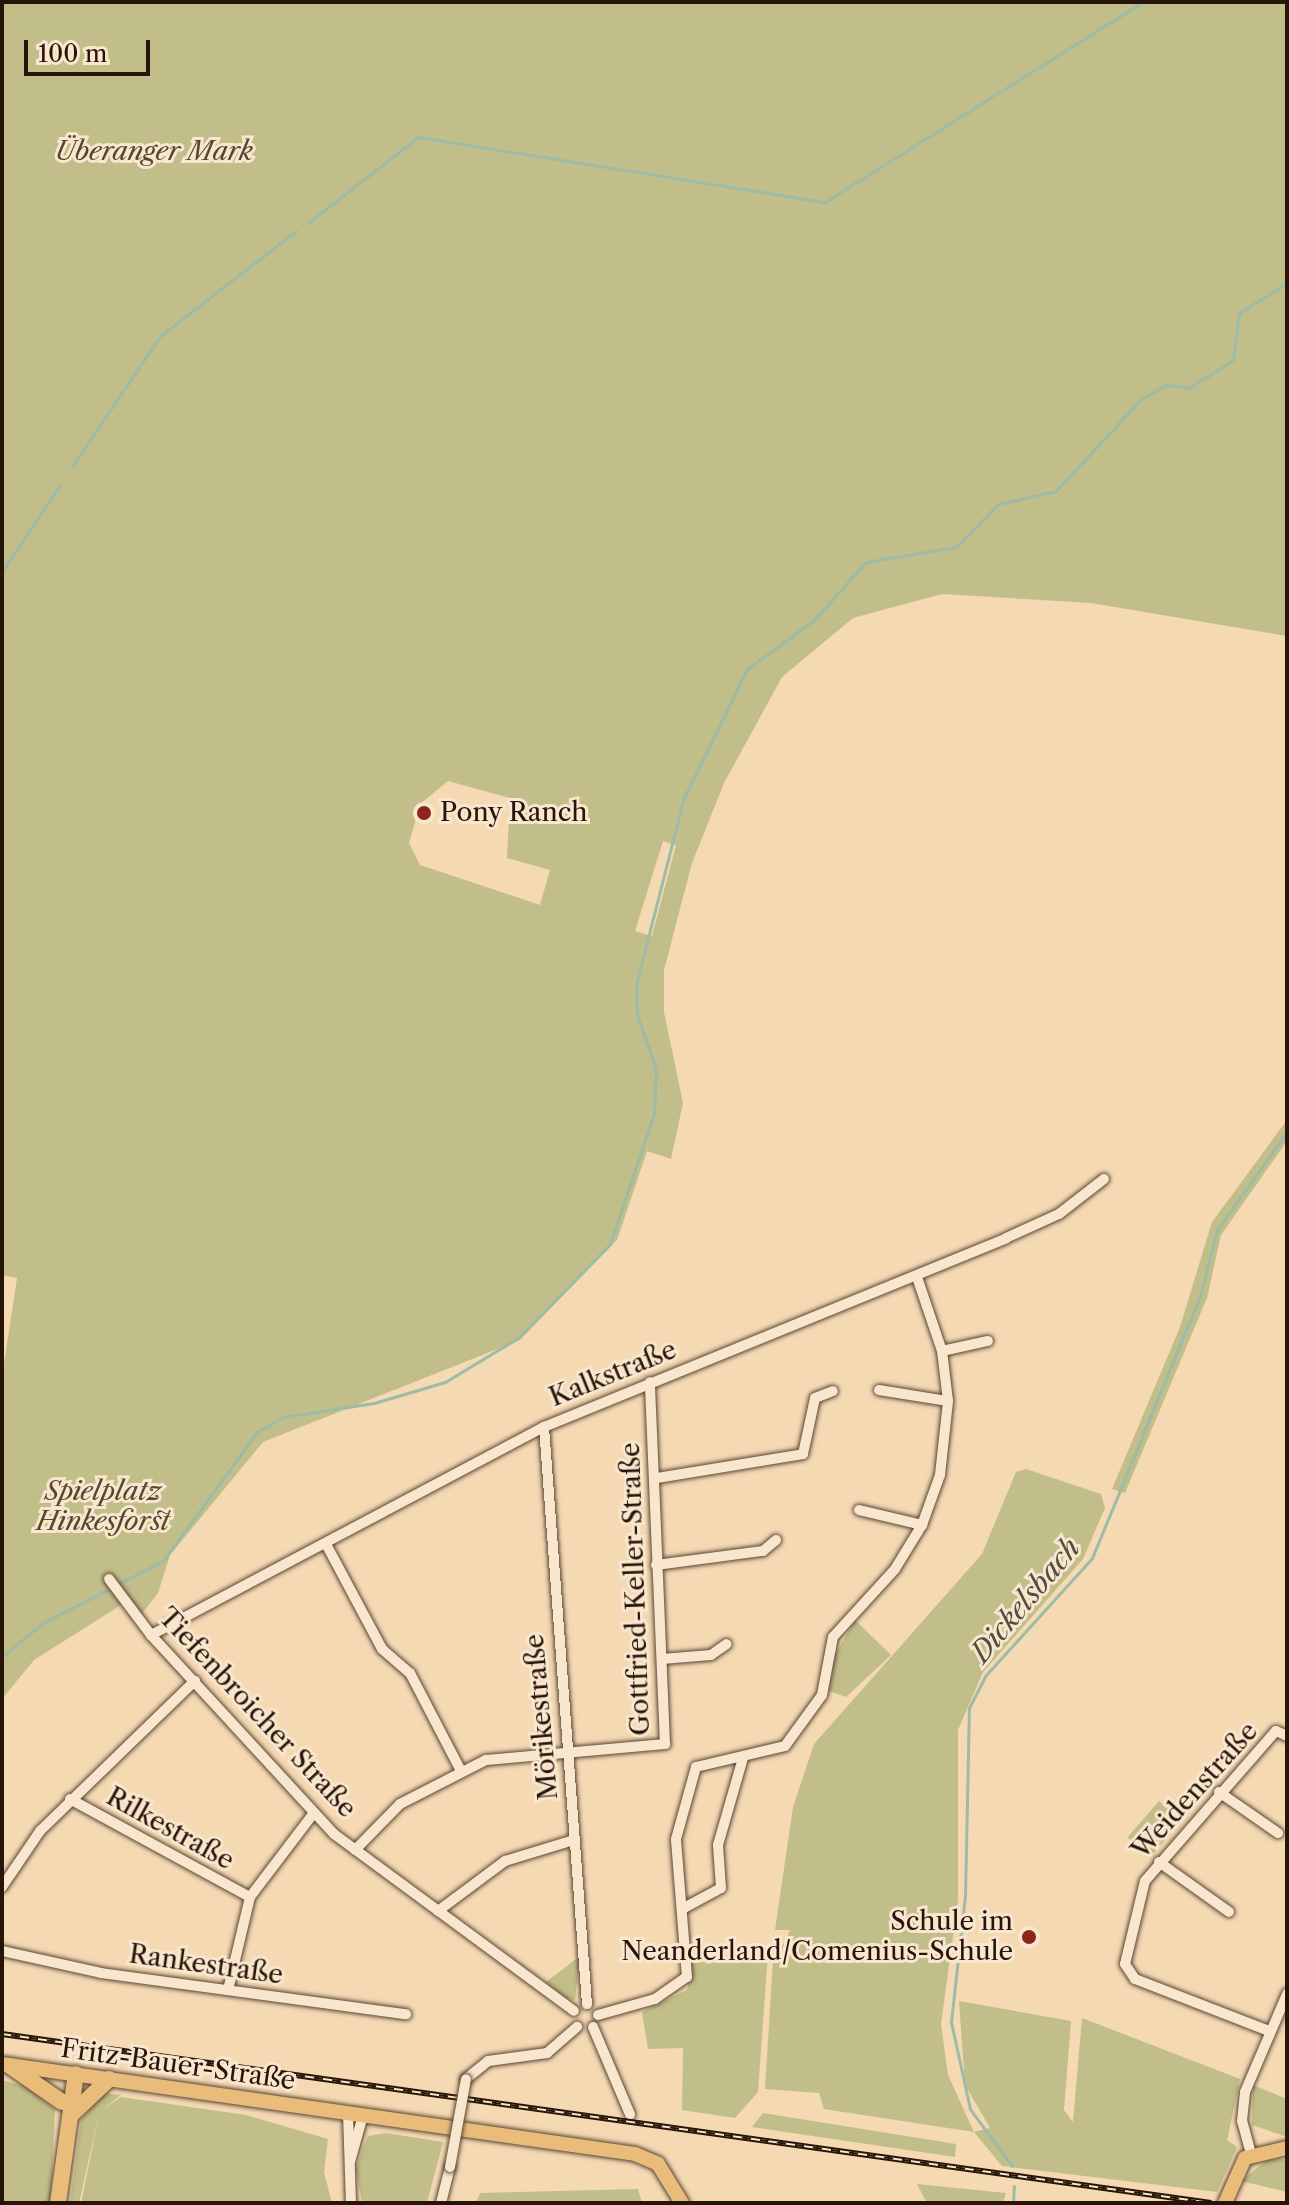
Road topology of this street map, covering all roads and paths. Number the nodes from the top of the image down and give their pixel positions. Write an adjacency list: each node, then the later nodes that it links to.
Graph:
1 (1104, 1179): 2 (street, Kalkstraße)
2 (917, 1277): 4 (street); 5 (street, Kalkstraße)
3 (988, 1341): 4 (street)
4 (942, 1351): 8 (street)
5 (650, 1382): 9 (street, Kalkstraße); 10 (street, Gottfried-Keller-Straße)
6 (879, 1390): 8 (street)
7 (833, 1391): 10 (street)
8 (948, 1401): 12 (street)
9 (544, 1427): 14 (street, Kalkstraße); 22 (street, Mörikestraße)
10 (657, 1478): 15 (street, Gottfried-Keller-Straße)
11 (859, 1510): 12 (street)
12 (922, 1525): 23 (street)
13 (776, 1540): 15 (street)
14 (326, 1544): 17 (street, Kalkstraße); 24 (street)
15 (656, 1565): 19 (street, Gottfried-Keller-Straße)
16 (109, 1579): 17 (street, Tiefenbroicher Straße)
17 (151, 1635): 20 (street, Tiefenbroicher Straße)
18 (727, 1644): 19 (street)
19 (662, 1659): 22 (street, Gottfried-Keller-Straße)
20 (195, 1681): 26 (street); 27 (street, Tiefenbroicher Straße)
21 (1287, 1736): 25 (street, Weidenstraße)
22 (566, 1749): 24 (street); 29 (street, Mörikestraße)
23 (743, 1758): 34 (street); 34 (street)
24 (460, 1769): 30 (street)
25 (1219, 1792): 28 (street); 31 (street, Weidenstraße)
26 (70, 1799): 32 (street); 33 (street, Rilkestraße)
27 (313, 1814): 30 (street, Tiefenbroicher Straße); 33 (street)
28 (1278, 1833)
29 (574, 1840): 35 (street); 40 (street, Mörikestraße)
30 (355, 1850): 35 (street, Tiefenbroicher Straße)
31 (1159, 1862): 36 (street); 47 (street, Weidenstraße)
32 (2, 1887)
33 (250, 1897): 38 (street)
34 (682, 1909): 44 (street)
35 (438, 1911): 41 (street, Tiefenbroicher Straße)
36 (1229, 1912)
37 (2, 1951): 38 (street, Rankestraße)
38 (228, 1990): 43 (street, Rankestraße)
39 (1287, 1994): 42 (street)
40 (587, 2004): 41 (street); 44 (street)
41 (574, 2011): 45 (street)
42 (1283, 2011): 47 (street)
43 (406, 2014)
44 (598, 2015): 46 (street)
45 (577, 2027): 46 (street); 58 (street, bridge)
46 (593, 2027): 52 (street)
47 (1269, 2031): 55 (street)
48 (6, 2065): 49 (main road, Fritz-Bauer-Straße); 53 (highway)
49 (71, 2073): 50 (main road, Fritz-Bauer-Straße); 53 (highway)
50 (109, 2079): 51 (main road, Fritz-Bauer-Straße); 53 (highway)
51 (356, 2114): 57 (street); 59 (main road)
52 (630, 2114)
53 (66, 2116): 56 (highway)
54 (1287, 2148): 55 (main road)
55 (1245, 2158): 60 (main road)
56 (58, 2203)
57 (351, 2203)
58 (441, 2203)
59 (682, 2203)
60 (1225, 2203)

